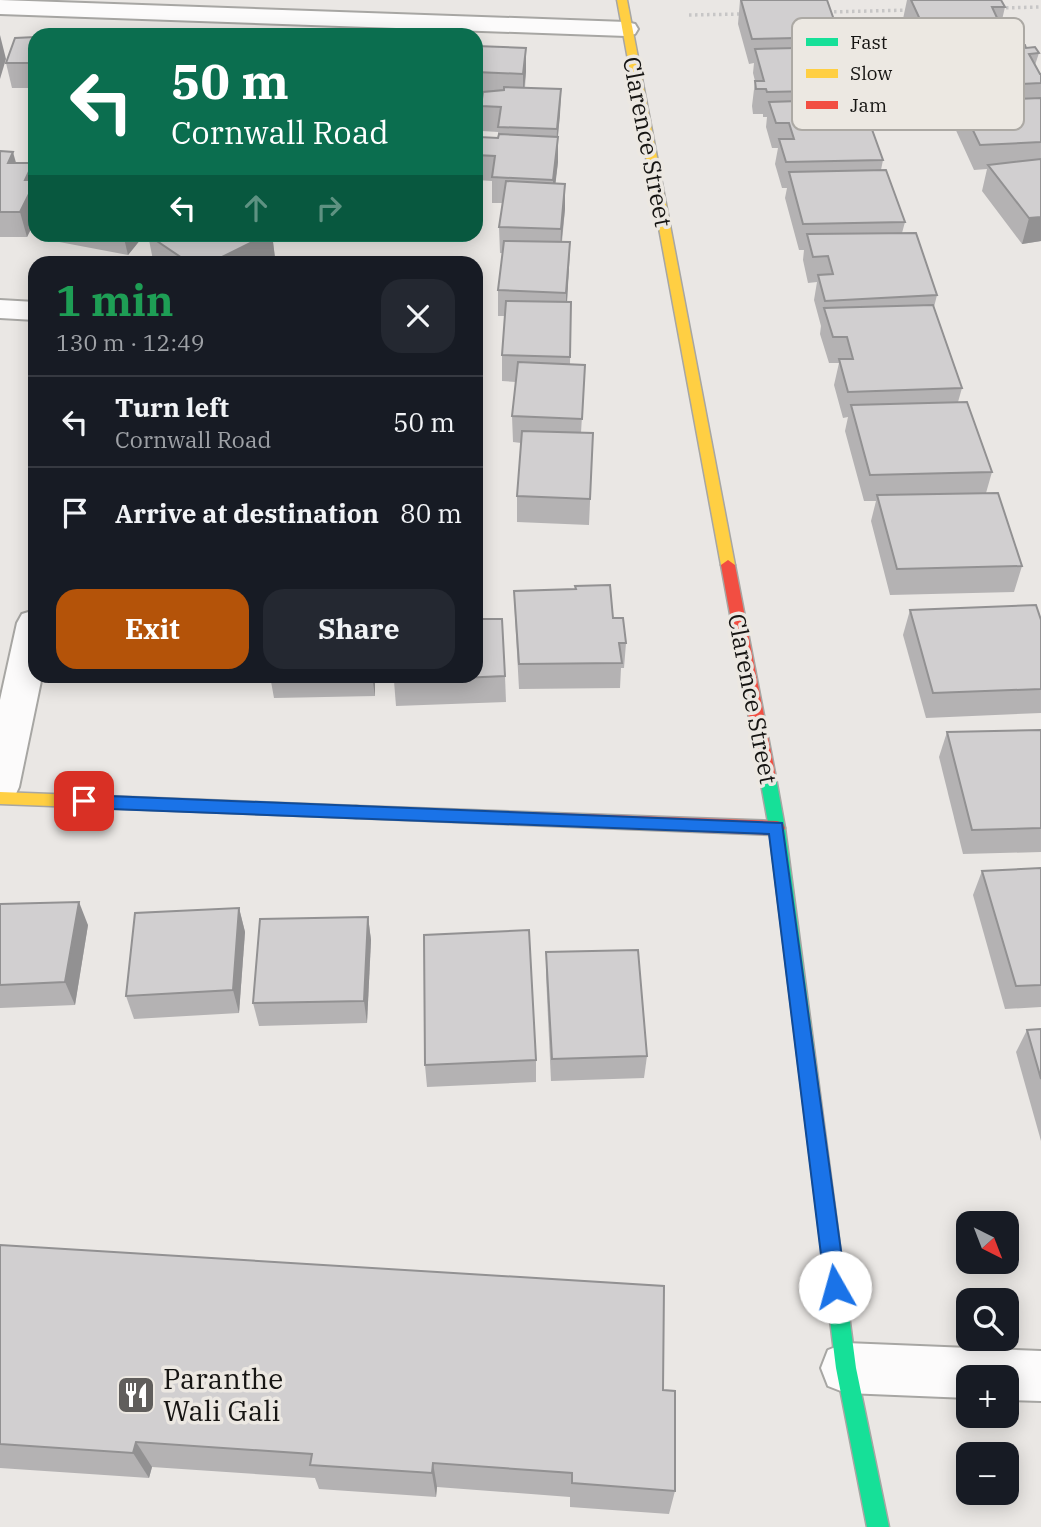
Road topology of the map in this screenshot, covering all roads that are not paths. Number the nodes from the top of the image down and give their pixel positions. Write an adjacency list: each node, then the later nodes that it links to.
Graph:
1 (622, 0): 4 (street, Clarence Street)
2 (146, 6): 3 (street); 4 (street)
3 (0, 7)
4 (626, 29): 10 (street, Clarence Street)
5 (0, 309): 6 (street)
6 (28, 310)
7 (28, 656): 8 (street)
8 (0, 787)
9 (0, 798): 10 (street)
10 (777, 828): 11 (street, Clarence Street)
11 (846, 1368): 12 (street); 13 (street, Clarence Street)
12 (1041, 1376)
13 (878, 1527)

